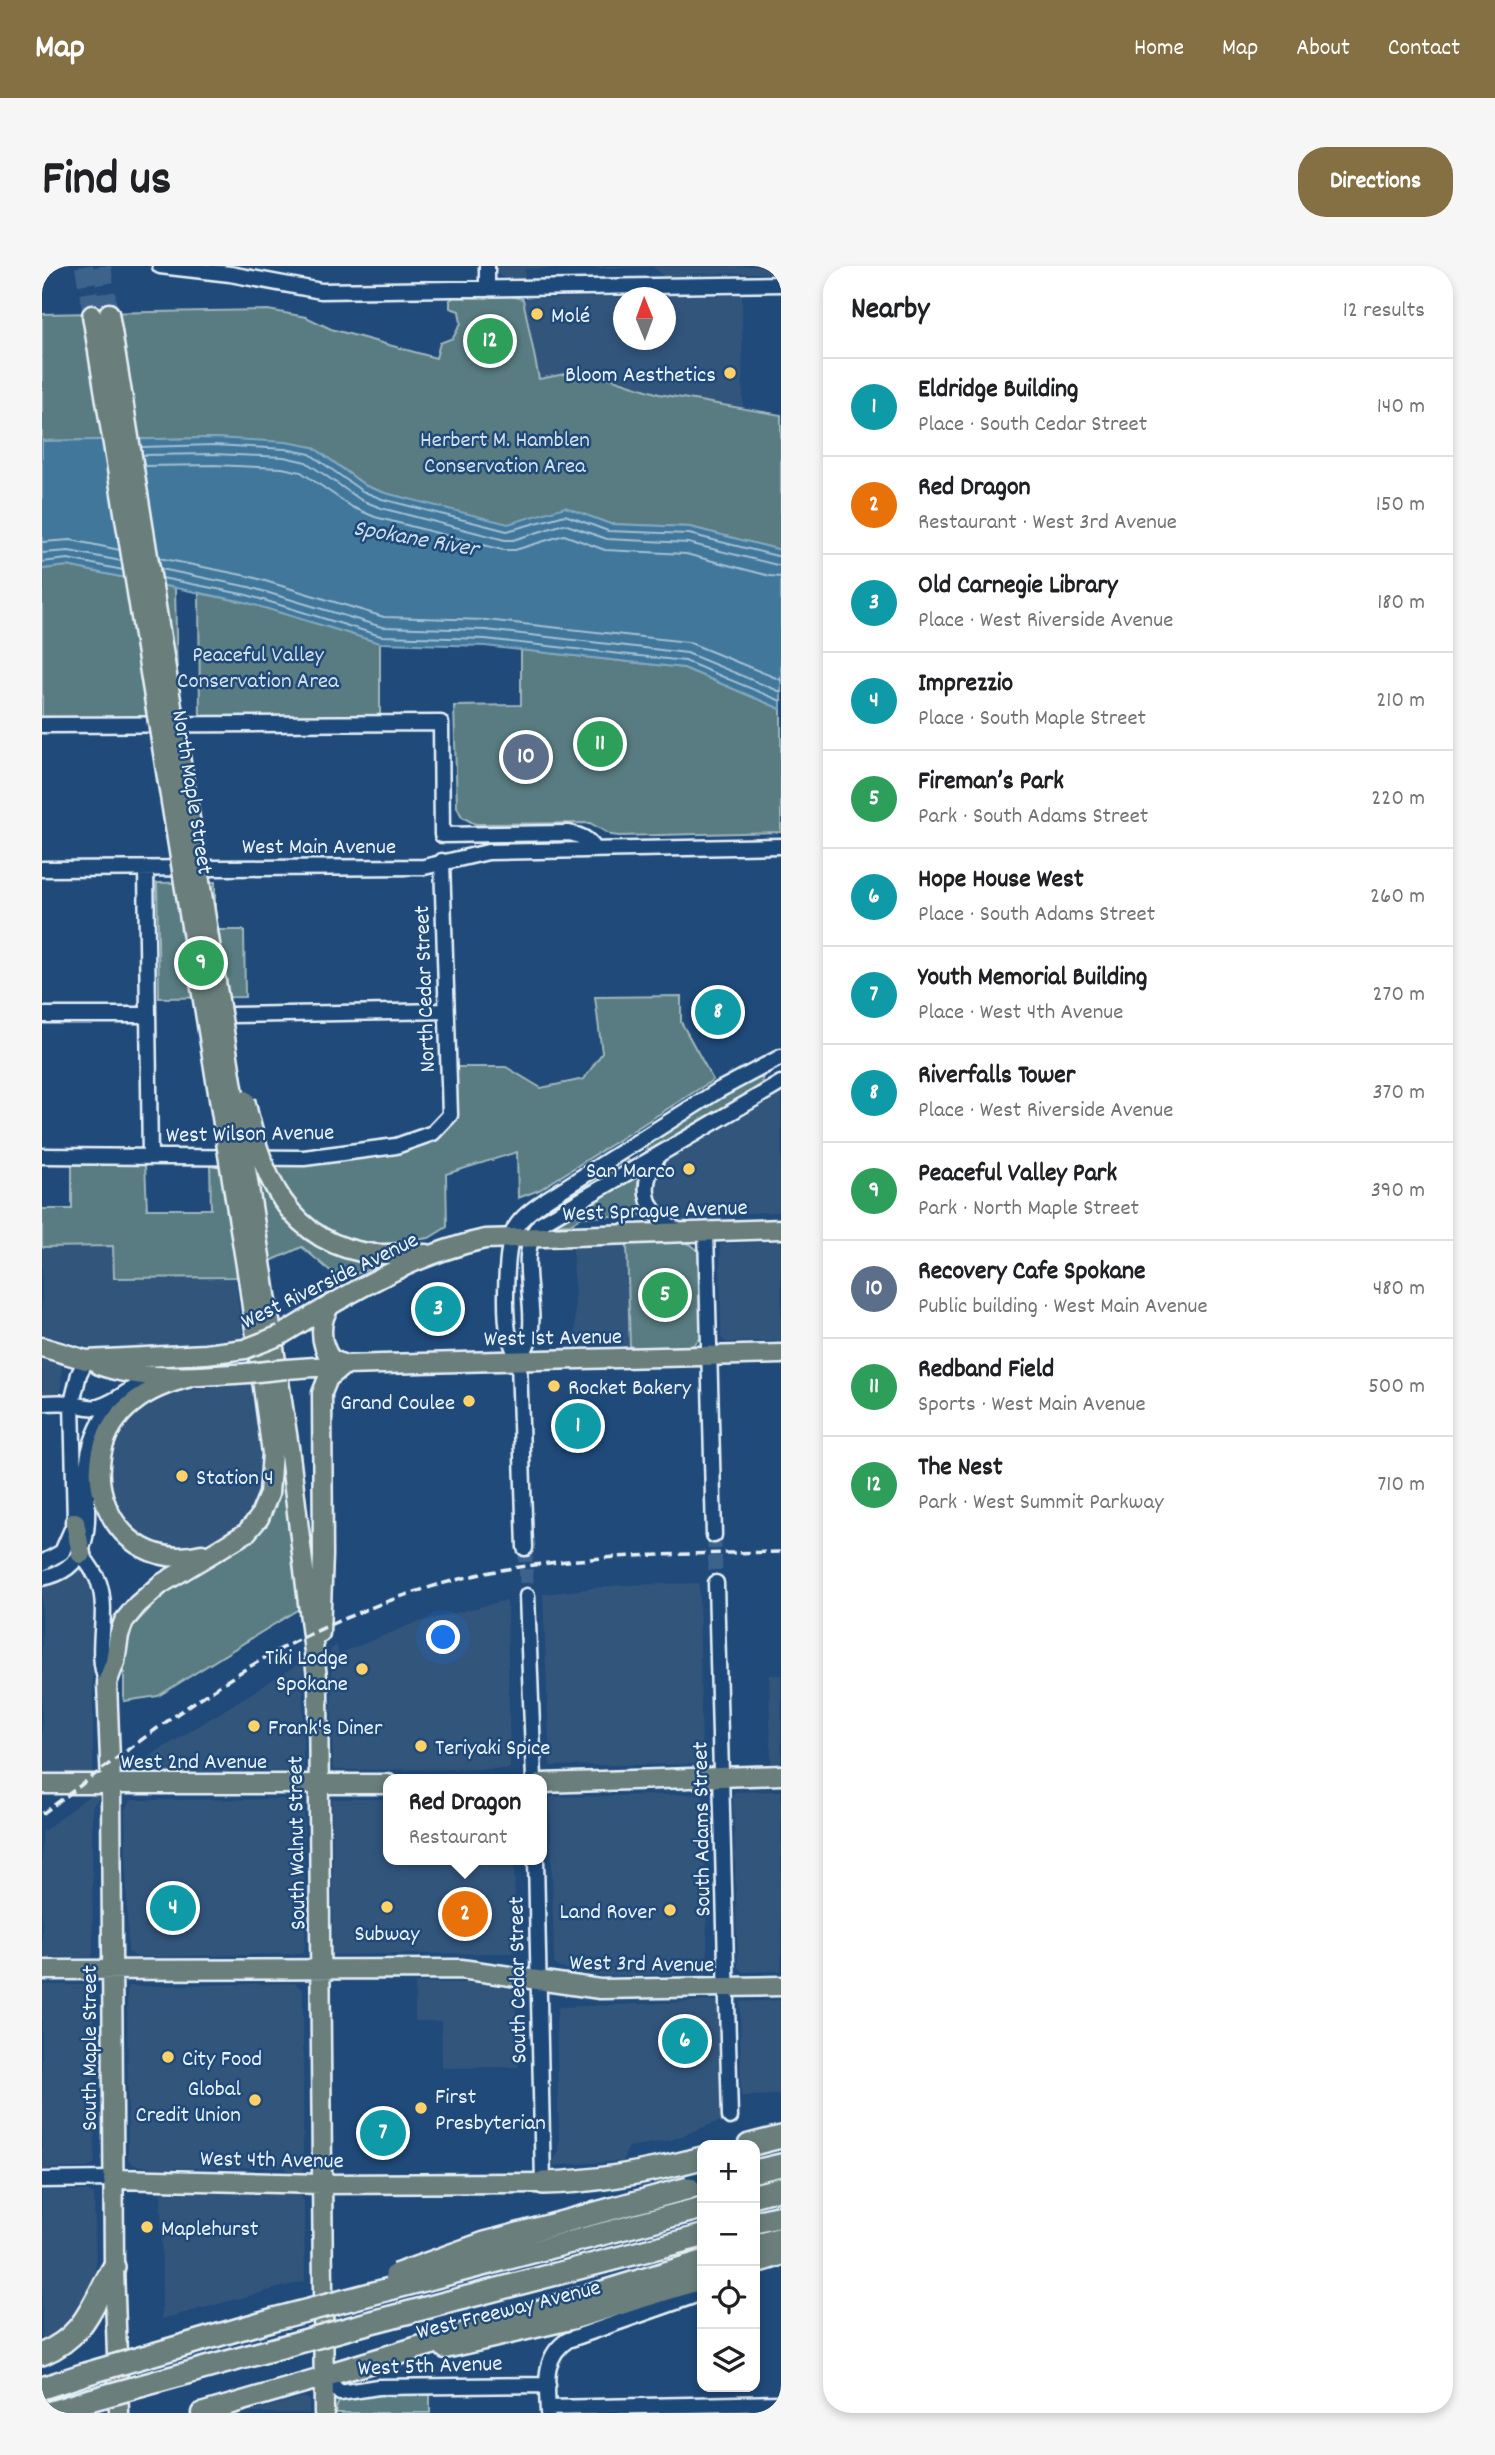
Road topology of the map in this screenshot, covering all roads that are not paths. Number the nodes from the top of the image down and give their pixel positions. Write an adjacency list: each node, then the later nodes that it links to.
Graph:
1 (160, 266): 4 (street)
2 (487, 266): 4 (street)
3 (781, 284): 4 (street)
4 (487, 289)
5 (42, 725): 7 (street)
6 (781, 846): 7 (street, West Main Avenue)
7 (594, 849): 8 (street, West Main Avenue)
8 (442, 861): 10 (street, West Main Avenue); 12 (street, North Cedar Street)
9 (42, 869): 10 (street, West Main Avenue)
10 (146, 869): 14 (street)
11 (205, 912): 29 (main road, bridge); 30 (main road, North Maple Street, bridge); 30 (main road, North Maple Street, bridge)
12 (446, 1011): 15 (street); 19 (street, North Cedar Street)
13 (42, 1015): 14 (street)
14 (148, 1015): 23 (street)
15 (232, 1015)
16 (781, 1058): 17 (street)
17 (766, 1065): 18 (street); 20 (street)
18 (779, 1084): 21 (street)
19 (450, 1115): 23 (street, West Wilson Avenue)
20 (647, 1137): 21 (street); 27 (street)
21 (659, 1155): 26 (street); 28 (street)
22 (42, 1156): 23 (street, West Wilson Avenue)
23 (150, 1157)
24 (781, 1228): 25 (main road, West Sprague Avenue)
25 (706, 1231): 26 (main road, West Sprague Avenue); 34 (street)
26 (684, 1232): 28 (main road, West Sprague Avenue)
27 (511, 1238): 28 (main road, West Riverside Avenue); 29 (main road, West Riverside Avenue); 36 (street)
28 (531, 1238): 36 (street)
29 (434, 1254): 31 (main road, West Riverside Avenue)
30 (255, 1276): 46 (main road, South Maple Street); 53 (main road, South Walnut Street)
31 (331, 1304): 35 (main road, West Riverside Avenue, bridge); 37 (main road)
32 (42, 1347): 35 (main road, West Riverside Avenue)
33 (781, 1354): 34 (main road, West 1st Avenue)
34 (710, 1356): 36 (main road, West 1st Avenue); 44 (street)
35 (86, 1360): 38 (main road, West 1st Avenue); 42 (street, South Maple Street)
36 (519, 1361): 37 (main road, West 1st Avenue); 45 (street)
37 (344, 1365): 39 (main road, West 1st Avenue, bridge); 53 (main road)
38 (158, 1375): 39 (main road, West 1st Avenue); 40 (street)
39 (191, 1377): 46 (main road)
40 (114, 1400): 42 (street); 47 (street)
41 (42, 1403): 42 (street)
42 (72, 1403): 43 (street, South Maple Street)
43 (75, 1522): 47 (main road, South Maple Street); 48 (street)
44 (714, 1535)
45 (525, 1548)
46 (223, 1549): 52 (main road, South Maple Street)
47 (81, 1554): 49 (street); 52 (street, South Maple Street)
48 (42, 1563)
49 (42, 1578)
50 (716, 1583): 56 (street, South Adams Street)
51 (527, 1596): 54 (street)
52 (107, 1683): 61 (main road, South Maple Street)
53 (318, 1685): 59 (main road, South Walnut Street)
54 (534, 1774)
55 (781, 1775): 56 (main road)
56 (722, 1777): 57 (main road); 68 (street, South Adams Street)
57 (547, 1783)
58 (42, 1784): 61 (main road, West 2nd Avenue)
59 (318, 1784): 60 (main road, West 2nd Avenue); 61 (main road, West 2nd Avenue); 65 (main road, South Walnut Street)
60 (383, 1784)
61 (111, 1785): 64 (main road, South Maple Street)
62 (536, 1865): 66 (street, South Cedar Street)
63 (42, 1970): 64 (main road, West 3rd Avenue)
64 (113, 1970): 65 (main road, West 3rd Avenue); 75 (main road, South Maple Street)
65 (321, 1970): 66 (main road, West 3rd Avenue); 78 (main road, South Walnut Street)
66 (538, 1981): 68 (main road, West 3rd Avenue); 77 (street, South Cedar Street)
67 (781, 1986): 68 (main road, West 3rd Avenue)
68 (726, 1988): 69 (street, South Adams Street)
69 (730, 2117)
70 (781, 2137): 71 (highway)
71 (760, 2142)
72 (697, 2159): 77 (highway)
73 (781, 2165): 74 (highway)
74 (760, 2170)
75 (114, 2179): 76 (street, West 4th Avenue); 78 (main road, West 4th Avenue); 91 (main road, South Maple Street)
76 (42, 2180)
77 (543, 2183): 78 (main road, West 4th Avenue)
78 (322, 2184): 97 (main road, South Walnut Street)
79 (696, 2187): 95 (highway, bridge)
80 (781, 2188): 81 (highway)
81 (760, 2193)
82 (697, 2209): 95 (highway, bridge)
83 (781, 2216): 84 (highway)
84 (760, 2221)
85 (697, 2237): 103 (highway, bridge)
86 (781, 2238): 87 (highway)
87 (760, 2244)
88 (781, 2258): 90 (main road); 92 (street)
89 (697, 2263): 97 (highway)
90 (760, 2263)
91 (114, 2267): 96 (highway); 104 (main road, South Maple Street)
92 (760, 2270)
93 (697, 2282): 97 (main road, West Freeway Avenue)
94 (697, 2295): 98 (street)
95 (274, 2319): 99 (highway, bridge)
96 (42, 2354)
97 (324, 2376): 98 (street, West 5th Avenue); 105 (main road); 106 (main road, South Walnut Street)
98 (548, 2385): 102 (street)
99 (42, 2388)
100 (781, 2403): 101 (street)
101 (738, 2409): 102 (street)
102 (548, 2411)
103 (48, 2413)
104 (119, 2413)
105 (201, 2413)
106 (324, 2413)

